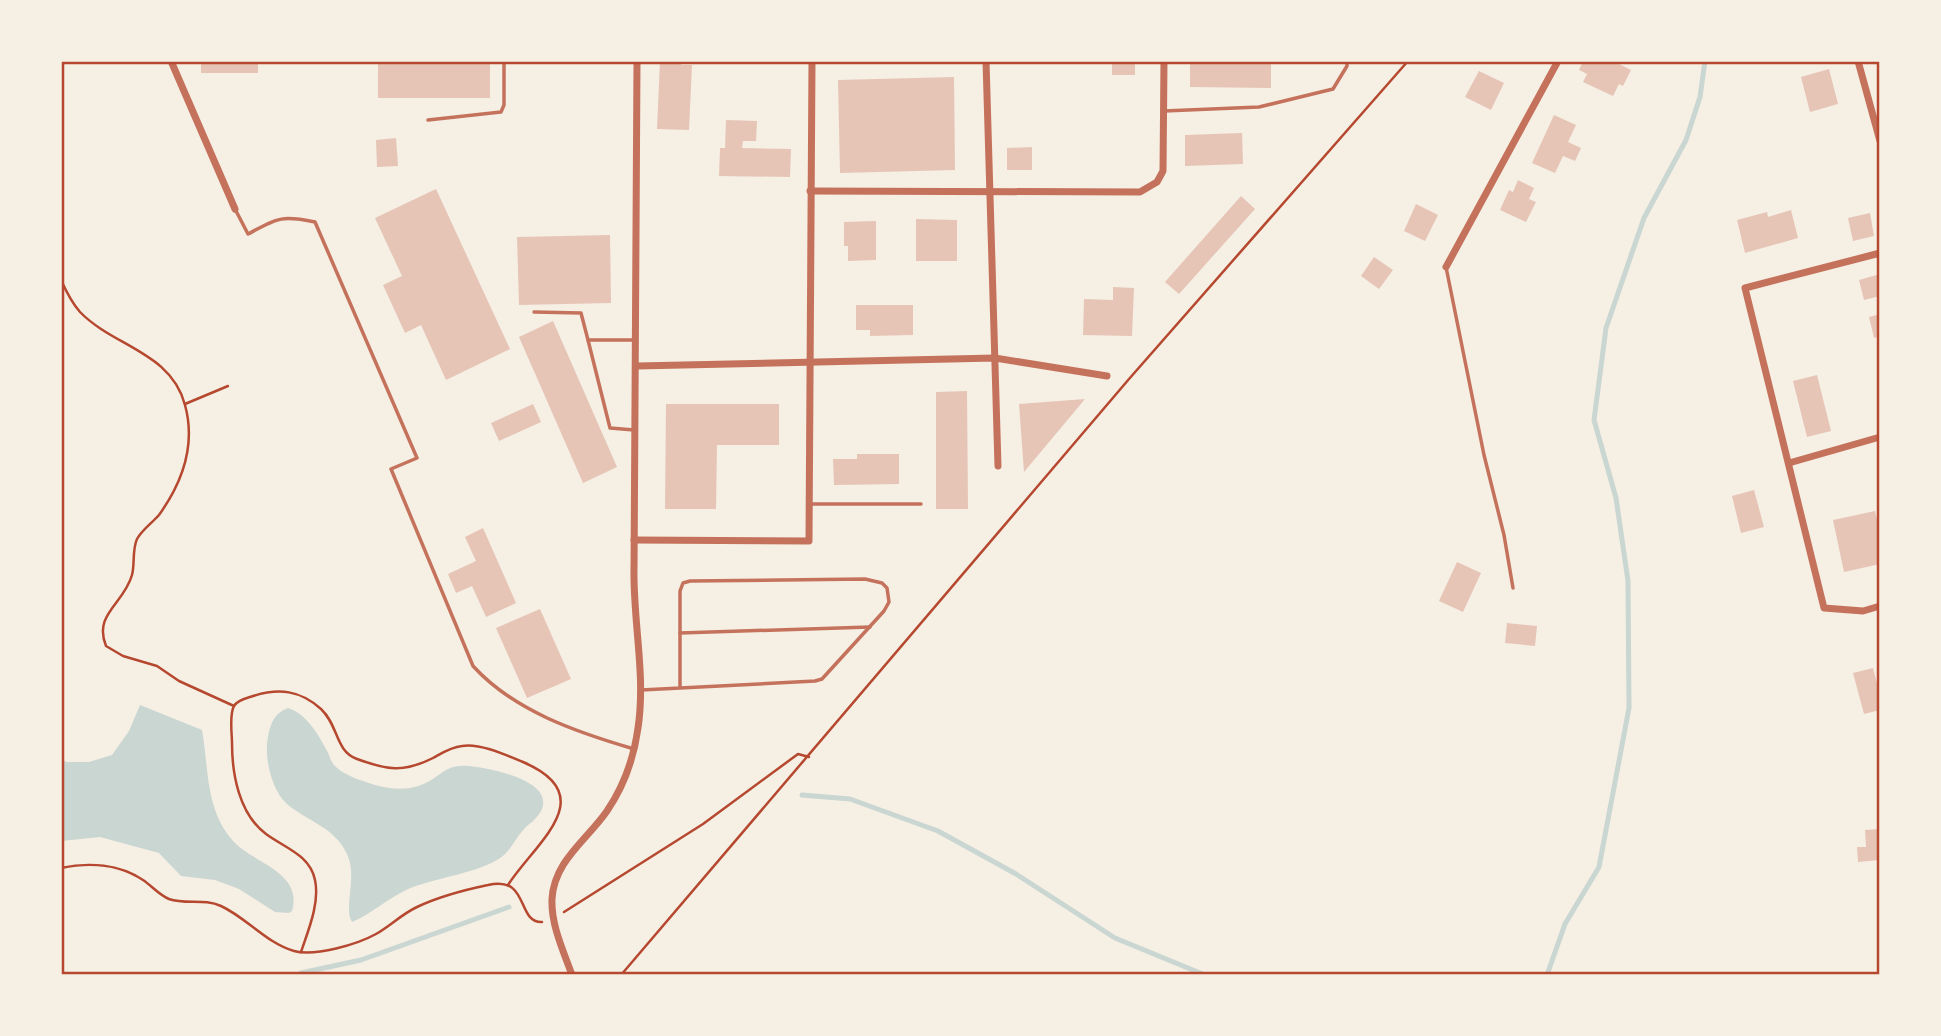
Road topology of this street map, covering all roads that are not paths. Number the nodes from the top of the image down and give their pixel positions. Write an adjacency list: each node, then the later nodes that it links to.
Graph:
1 (171, 61): 15 (street)
2 (504, 61): 11 (lane)
3 (637, 61): 20 (street)
4 (811, 61): 13 (street)
5 (986, 61): 14 (street)
6 (1164, 61): 10 (street)
7 (1348, 61): 10 (lane)
8 (1559, 61): 17 (street)
9 (1858, 61): 12 (street)
10 (1164, 111): 14 (street)
11 (428, 120)
12 (1880, 141)
13 (810, 191): 14 (street); 22 (street)
14 (990, 191): 21 (street)
15 (235, 209): 38 (lane)
16 (1880, 253): 27 (street)
17 (1446, 267): 32 (lane)
18 (534, 312): 19 (lane)
19 (588, 340): 20 (lane); 25 (lane)
20 (636, 340): 23 (street)
21 (995, 358): 22 (street); 24 (street); 28 (street)
22 (811, 363): 23 (street); 29 (street)
23 (637, 366): 25 (street)
24 (1107, 376)
25 (636, 430): 31 (street)
26 (1880, 438): 27 (street)
27 (1789, 463): 33 (street)
28 (998, 466)
29 (810, 504): 30 (lane); 31 (street)
30 (921, 504)
31 (634, 540): 37 (street)
32 (1513, 589)
33 (1880, 606)
34 (870, 627): 35 (lane); 35 (lane); 36 (lane)
35 (680, 633): 36 (lane)
36 (680, 686): 37 (lane)
37 (641, 690): 38 (street)
38 (634, 749): 39 (street)
39 (572, 975)

